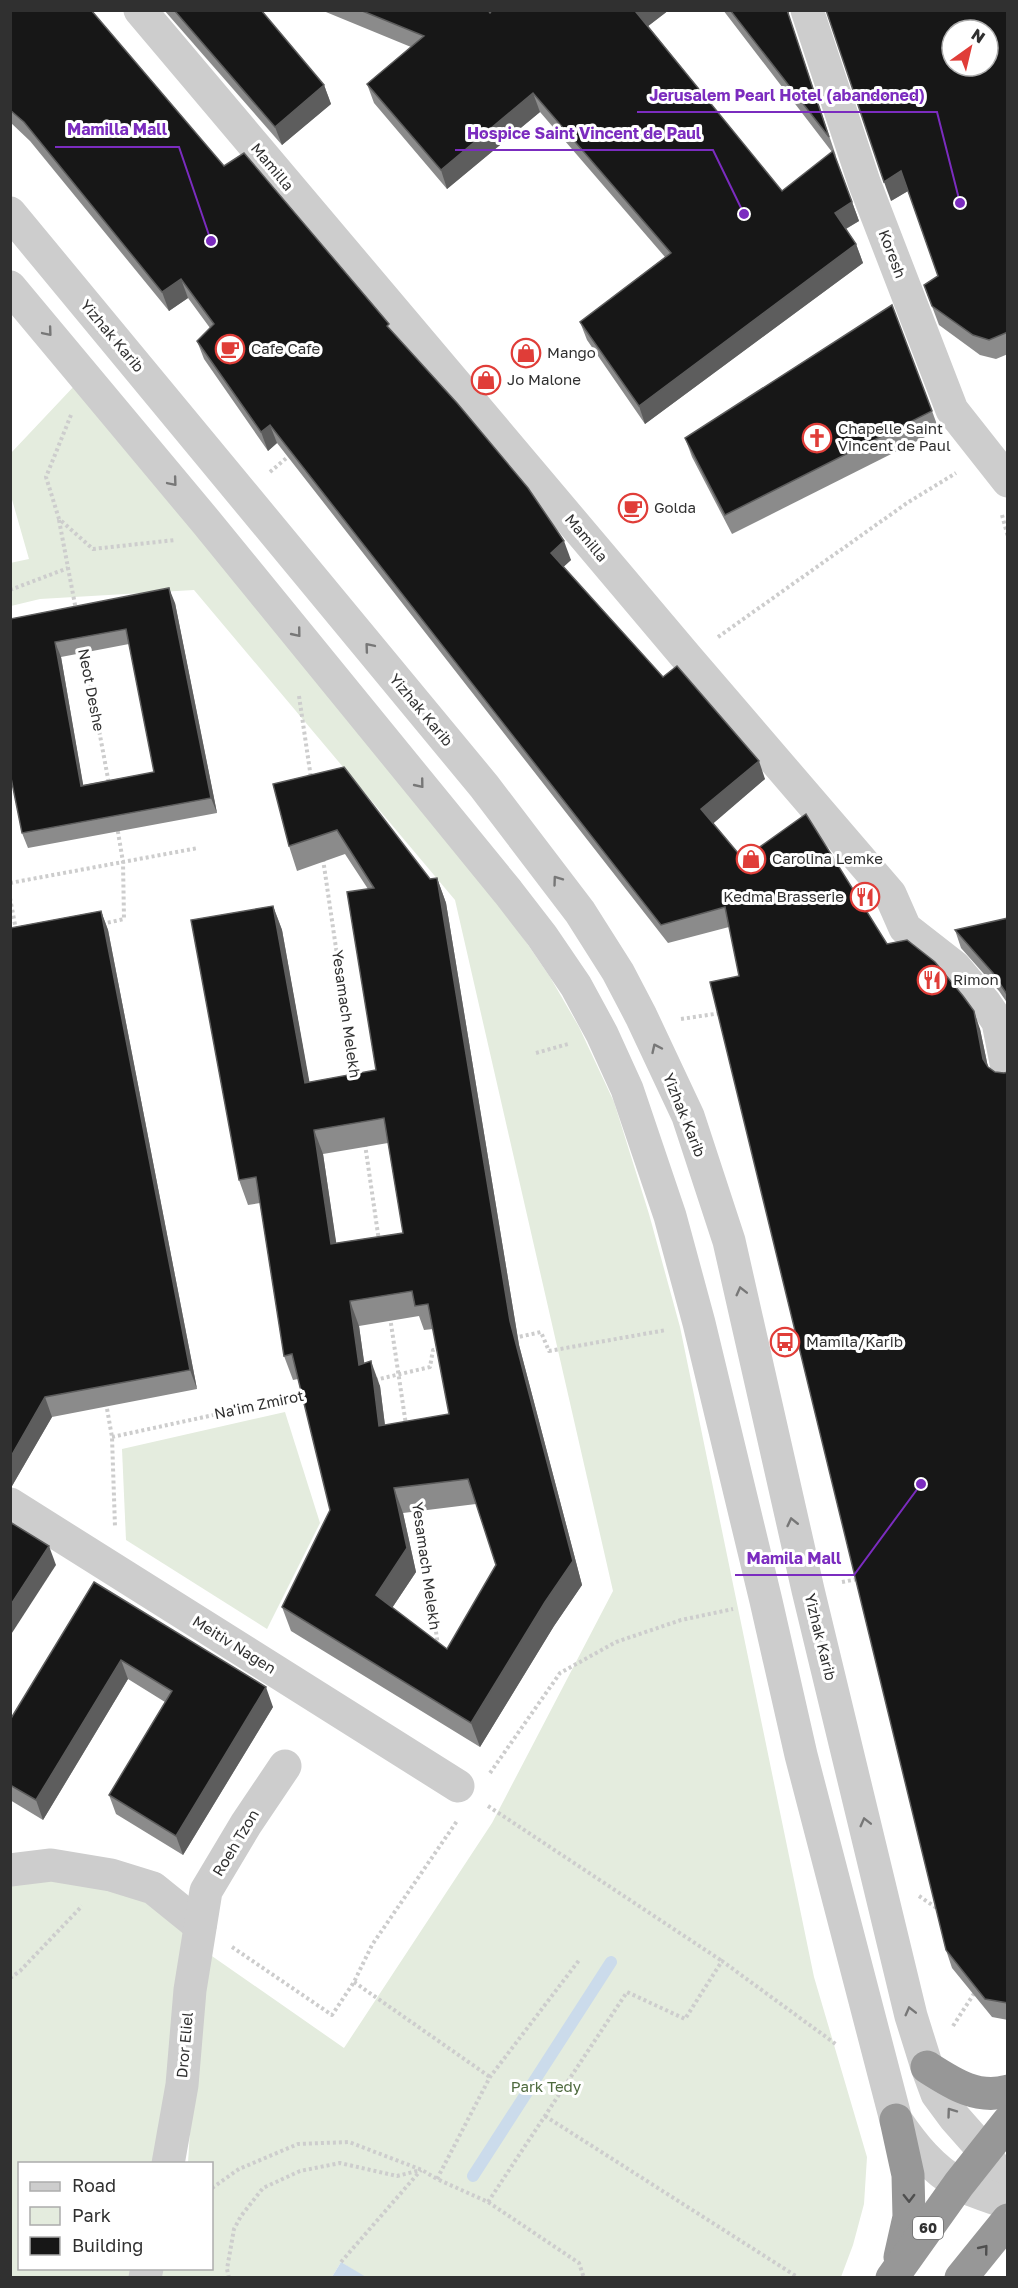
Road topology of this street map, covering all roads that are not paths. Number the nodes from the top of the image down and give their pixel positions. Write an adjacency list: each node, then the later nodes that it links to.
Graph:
1 (140, 10): 6 (street, Mamilla)
2 (807, 10): 5 (street, Koresh)
3 (10, 213): 8 (street, Yizhak Karib, one-way to 3)
4 (10, 287): 9 (street, one-way to 9)
5 (1008, 481)
6 (1008, 1073)
7 (10, 1504): 11 (street, Meitiv Nagen)
8 (846, 1743): 9 (street); 14 (street, Yizhak Karib, one-way to 8)
9 (801, 1755): 16 (street)
10 (285, 1766): 13 (street, Roeh Tzon)
11 (466, 1791)
12 (10, 1870): 13 (street)
13 (201, 1926): 19 (street, Dror Eliel)
14 (927, 2067): 15 (highway); 18 (street, Yizhak Karib, one-way to 14)
15 (1008, 2091)
16 (896, 2120): 20 (street); 24 (highway, one-way to 24)
17 (1008, 2122): 18 (highway, 60)
18 (984, 2151): 20 (highway, 60); 21 (street, Yizhak Karib)
19 (168, 2162)
20 (959, 2184): 22 (street); 24 (highway, 60)
21 (1008, 2190)
22 (1008, 2203)
23 (1008, 2220): 25 (highway, one-way to 23)
24 (895, 2275)
25 (961, 2277)

